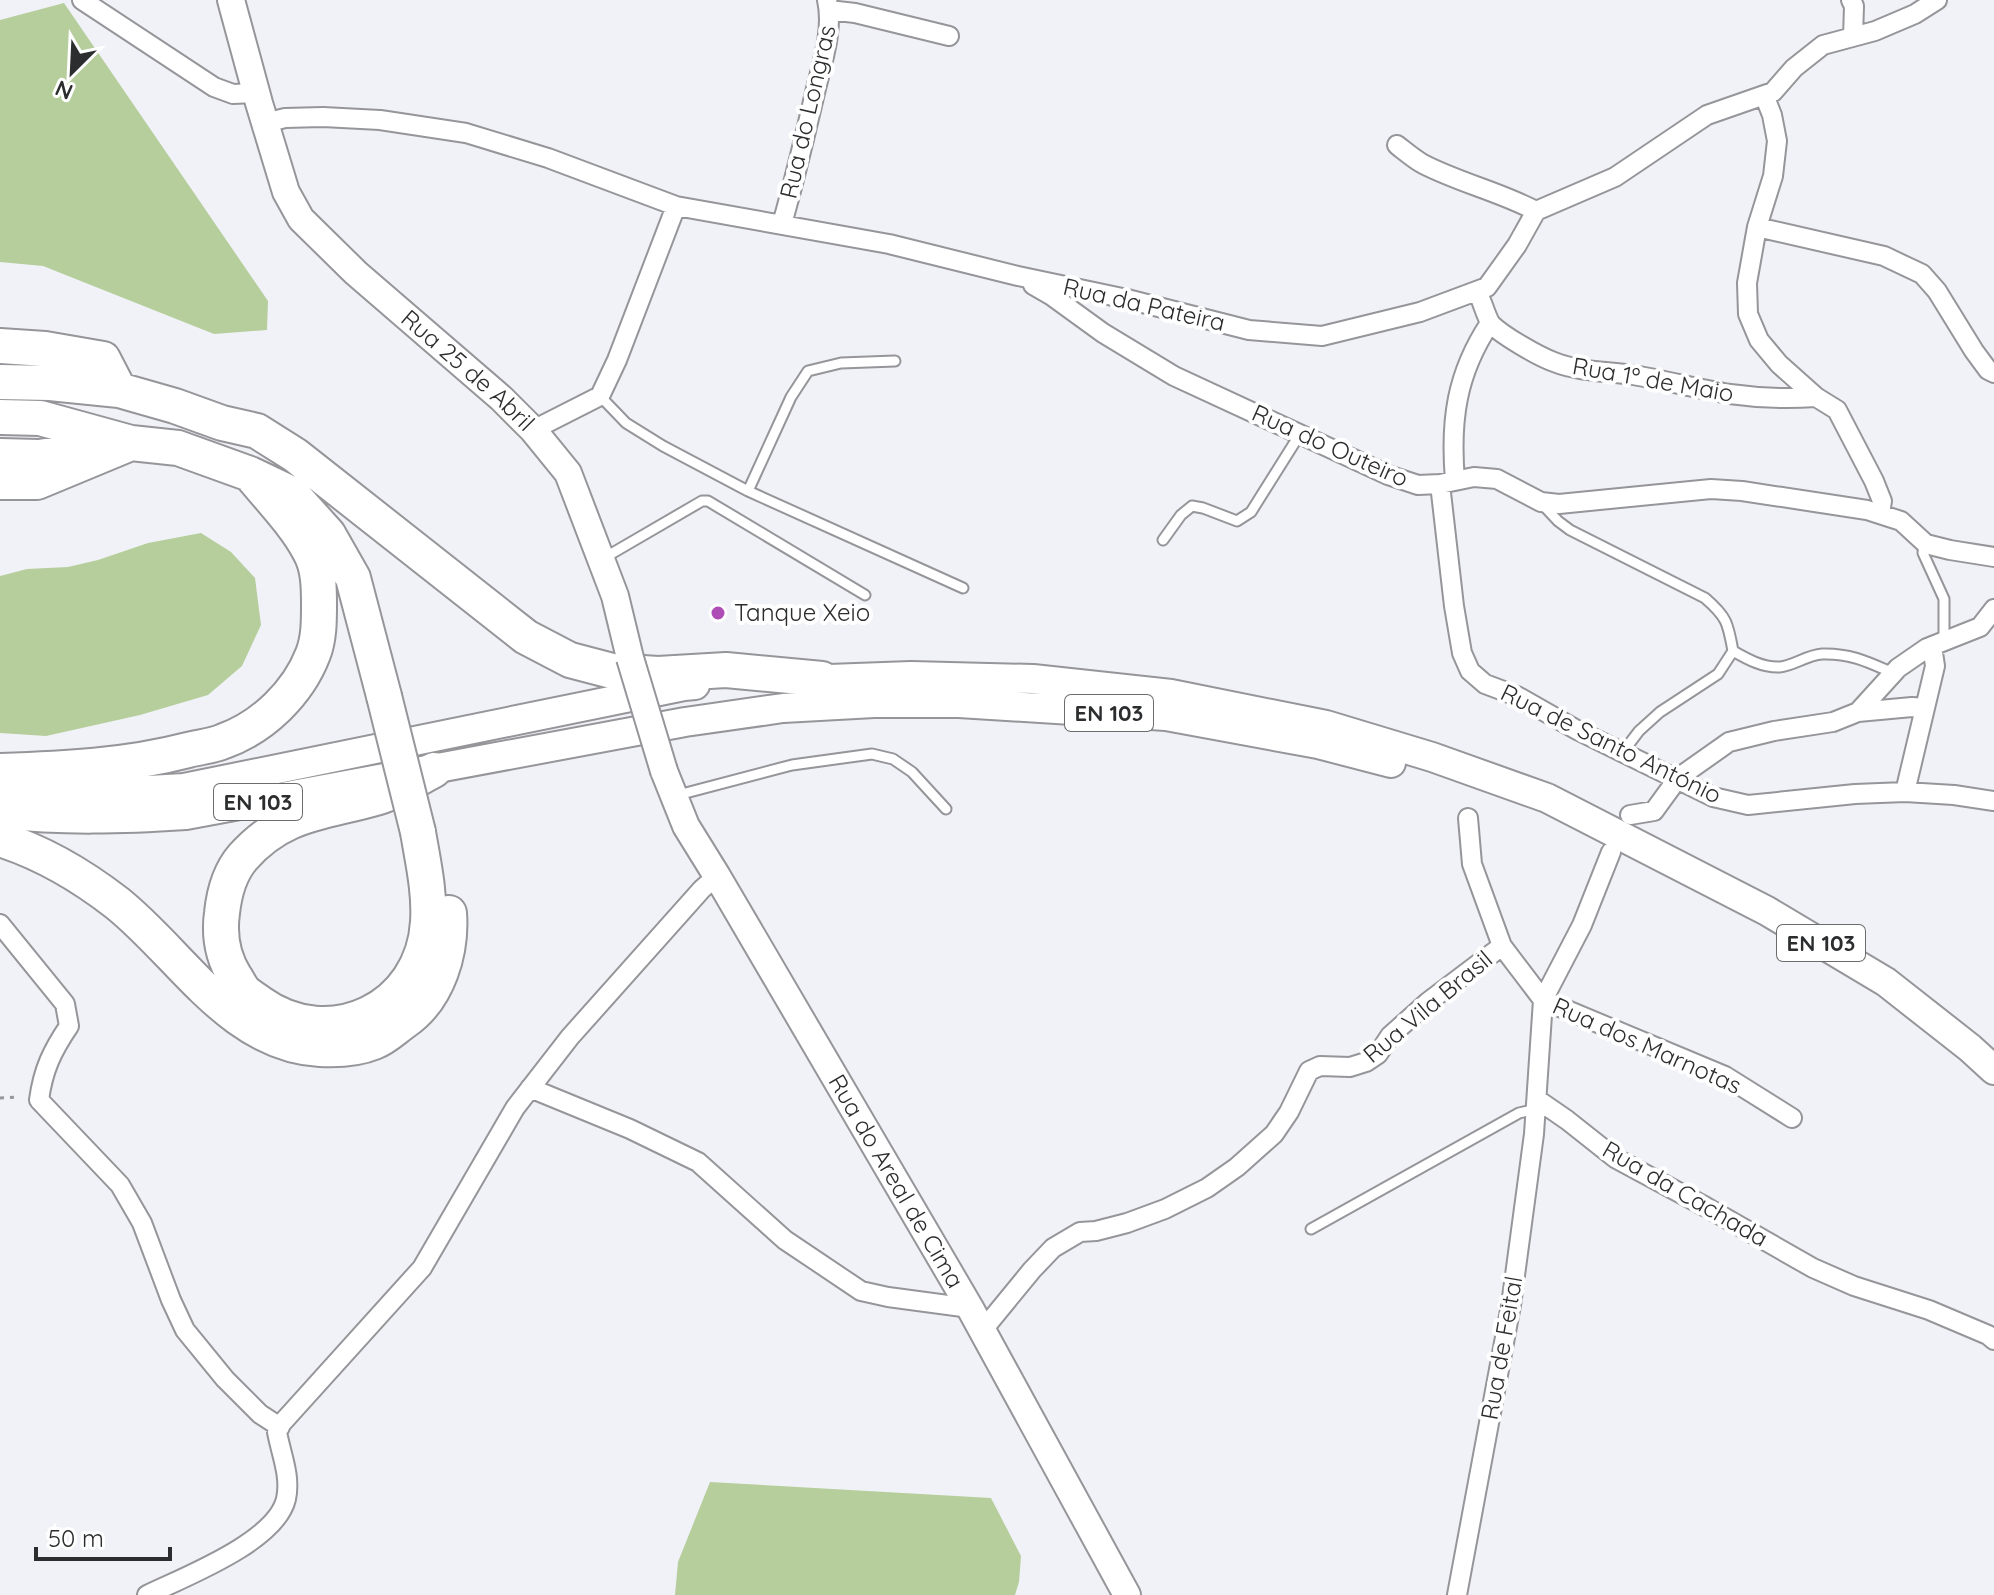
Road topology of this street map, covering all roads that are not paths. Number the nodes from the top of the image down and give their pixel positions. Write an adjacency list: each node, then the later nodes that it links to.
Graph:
1 (82, 0): 8 (street)
2 (231, 0): 8 (main road, Rua 25 de Abril)
3 (1851, 0): 7 (street)
4 (1937, 0): 7 (street)
5 (828, 5): 6 (street); 14 (street, Rua do Longras)
6 (949, 36)
7 (1853, 37): 9 (street)
8 (256, 93): 10 (main road, Rua 25 de Abril)
9 (1764, 95): 13 (street); 15 (street)
10 (265, 123): 12 (street, Rua da Pateira); 30 (main road, Rua 25 de Abril)
11 (1397, 145): 13 (street)
12 (676, 206): 14 (street, Rua da Pateira); 25 (street)
13 (1536, 211): 17 (street, Rua da Pateira)
14 (782, 224): 16 (street, Rua da Pateira)
15 (1757, 227): 22 (street); 26 (street)
16 (1018, 276): 17 (street, Rua da Pateira); 31 (street, Rua do Outeiro)
17 (1477, 291): 18 (street)
18 (1490, 323): 26 (street, Rua 1º de Maio); 37 (street)
19 (0, 346): 24 (highway)
20 (0, 360): 24 (highway)
21 (895, 361): 38 (lane)
22 (1994, 373)
23 (0, 382): 24 (highway)
24 (119, 390): 27 (highway); 29 (highway)
25 (600, 396): 30 (street); 38 (lane)
26 (1816, 397): 40 (street)
27 (0, 399)
28 (0, 417): 33 (highway)
29 (222, 423): 51 (highway); 52 (highway)
30 (533, 430): 44 (main road, Rua 25 de Abril)
31 (1300, 434): 37 (street, Rua do Outeiro); 41 (lane)
32 (0, 442): 33 (highway)
33 (131, 443): 34 (highway); 35 (highway); 36 (highway)
34 (0, 456)
35 (250, 474): 52 (highway); 57 (highway)
36 (0, 482)
37 (1448, 482): 39 (street, Rua do Outeiro); 55 (street, Rua de Santo António)
38 (748, 491): 45 (lane)
39 (1541, 502): 40 (street, Rua do Outeiro); 49 (lane)
40 (1880, 514): 42 (street, Rua do Outeiro)
41 (1163, 540)
42 (1924, 542): 43 (street, Rua do Outeiro); 48 (lane)
43 (1994, 557)
44 (601, 559): 46 (lane); 58 (main road, Rua 25 de Abril, bridge)
45 (963, 588)
46 (865, 595)
47 (1994, 609): 48 (street)
48 (1938, 643): 50 (street); 53 (street)
49 (1733, 651): 50 (lane); 55 (lane)
50 (1893, 673): 54 (street)
51 (822, 679): 60 (main road, EN 103); 71 (main road, EN 103)
52 (394, 694): 68 (highway)
53 (1925, 708): 54 (street); 61 (street)
54 (1858, 712): 59 (street)
55 (1623, 752): 59 (street, Rua de Santo António)
56 (434, 770): 65 (main road, EN 103); 68 (highway); 71 (main road, EN 103)
57 (0, 771)
58 (664, 771): 62 (main road, Rua do Areal de Cima)
59 (1678, 778): 61 (street, Rua de Santo António); 66 (street)
60 (0, 787)
61 (1905, 792): 63 (street, Rua de Santo António)
62 (674, 796): 64 (lane); 72 (main road, Rua do Areal de Cima)
63 (1994, 801)
64 (946, 809)
65 (0, 814)
66 (1630, 815)
67 (1468, 818): 74 (street)
68 (428, 829): 69 (highway)
69 (0, 839)
70 (1611, 852): 75 (street)
71 (1660, 854): 76 (main road, EN 103)
72 (717, 876): 77 (street); 81 (main road, Rua do Areal de Cima)
73 (0, 924): 83 (street)
74 (1502, 946): 75 (street); 81 (street, Rua Vila Brasil)
75 (1543, 1000): 78 (street); 79 (street, Rua dos Marnotas)
76 (1994, 1070)
77 (530, 1088): 81 (street); 83 (street)
78 (1537, 1105): 80 (lane); 82 (street, Rua da Cachada); 86 (street, Rua de Feital)
79 (1792, 1118)
80 (1311, 1229)
81 (976, 1320): 85 (main road, Rua do Areal de Cima)
82 (1994, 1340)
83 (280, 1427): 84 (street)
84 (147, 1595)
85 (1127, 1595)
86 (1457, 1595)

